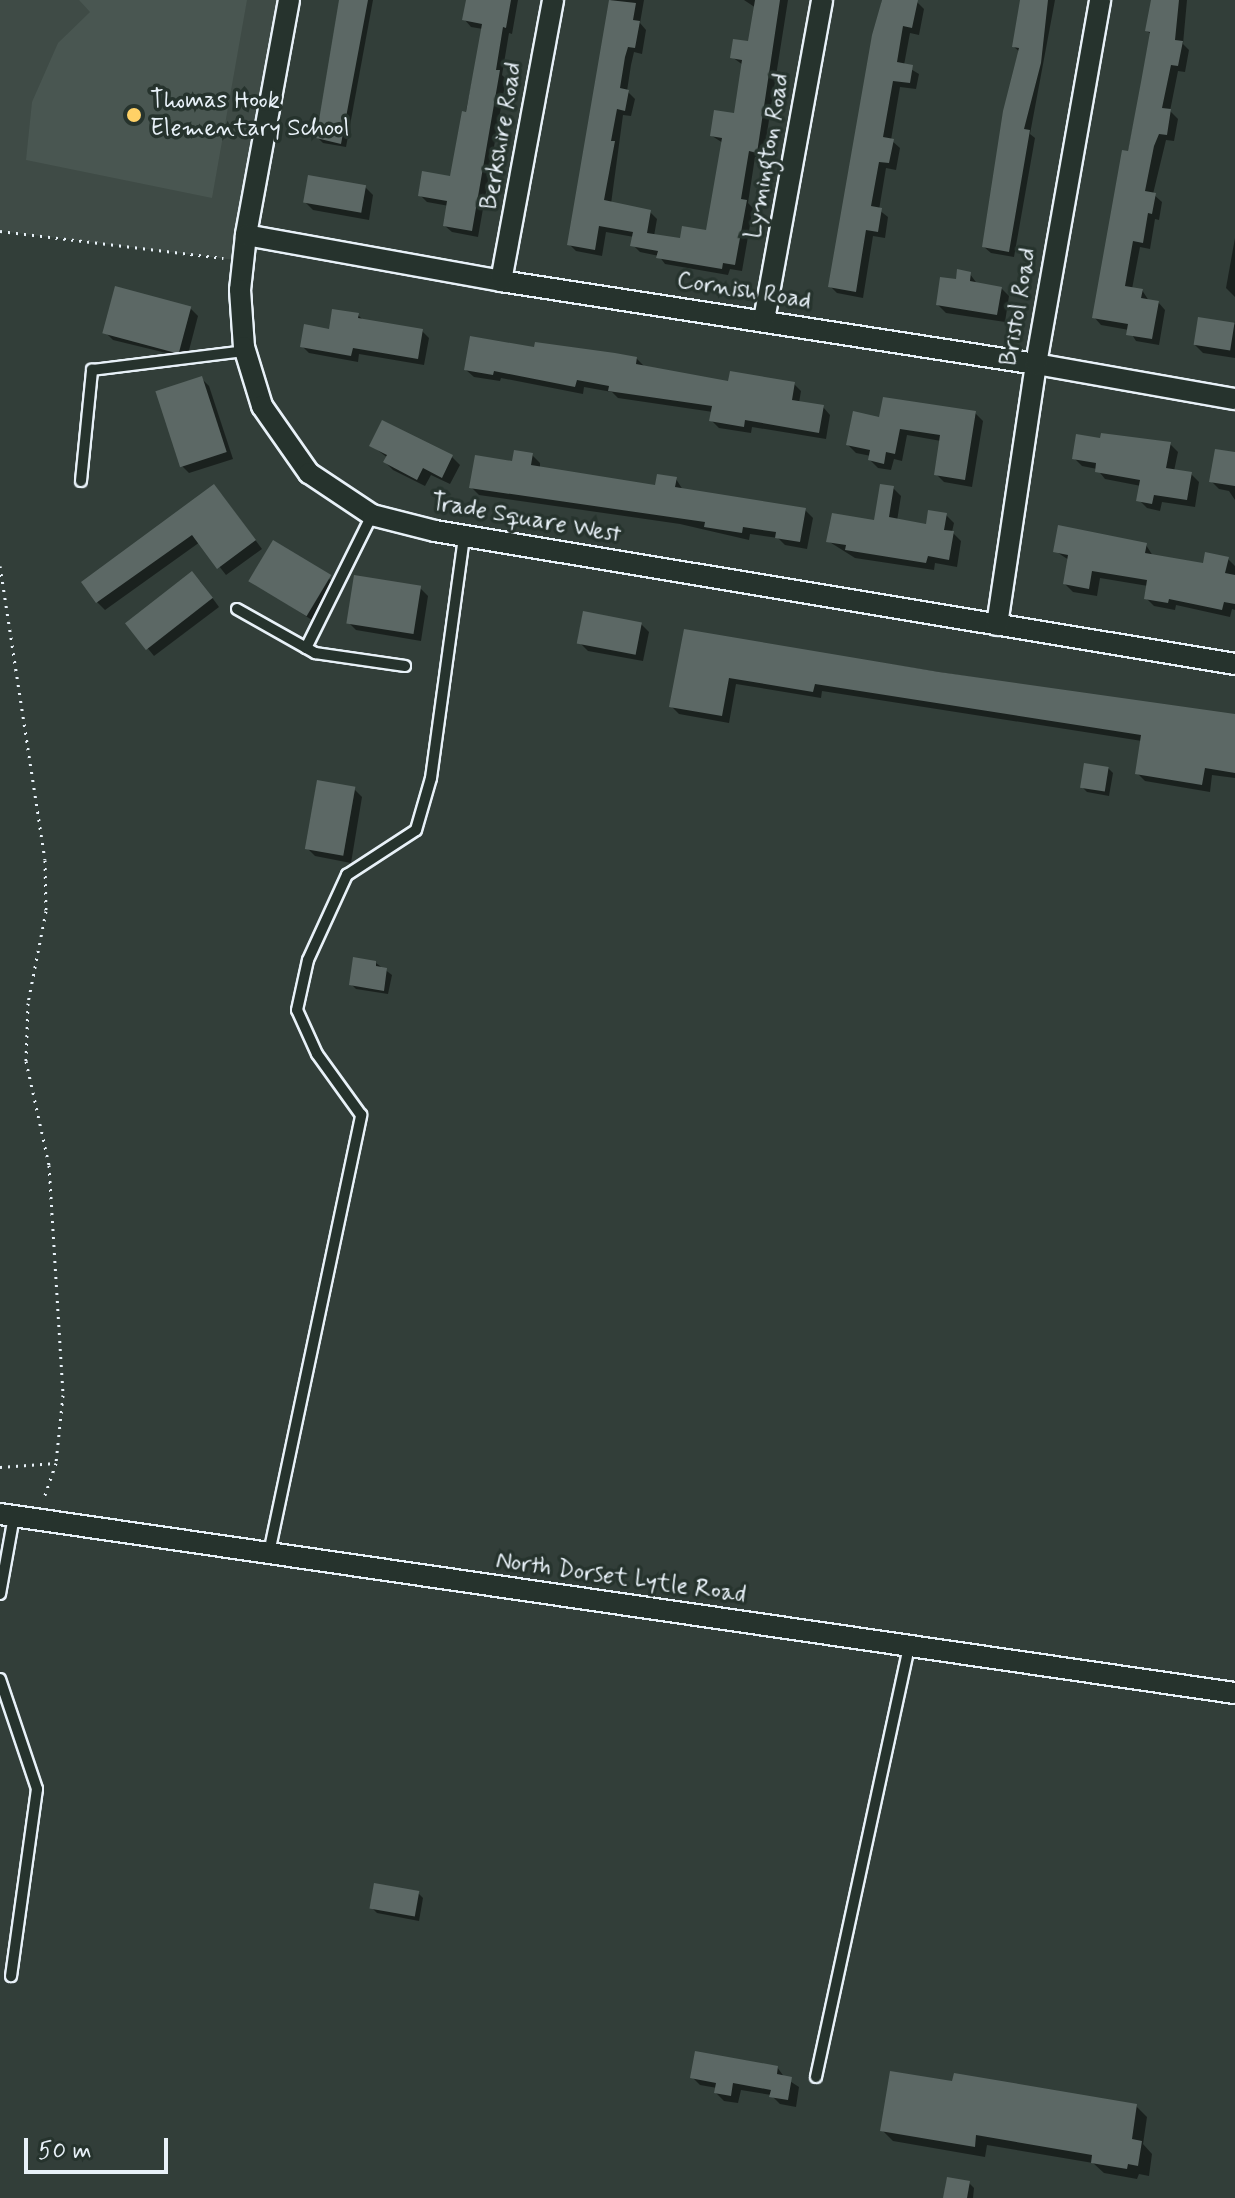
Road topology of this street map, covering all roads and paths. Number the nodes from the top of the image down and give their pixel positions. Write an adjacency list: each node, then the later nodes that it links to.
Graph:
1 (289, 0): 6 (street, Trade Square West)
2 (553, 0): 8 (street, Berkshire Road)
3 (822, 0): 9 (street, Lymington Road)
4 (1100, 0): 11 (street, Bristol Road)
5 (0, 231): 7 (path)
6 (246, 235): 7 (street, Trade Square West); 8 (street, Cornish Road)
7 (243, 261): 10 (street, Trade Square West)
8 (501, 281): 9 (street, Cornish Road)
9 (764, 320): 11 (street, Cornish Road)
10 (245, 351): 13 (lane); 14 (street, Trade Square West)
11 (1036, 364): 12 (street, Cornish Road); 18 (street, Bristol Road)
12 (1235, 399)
13 (81, 481)
14 (372, 515): 15 (street, Trade Square West); 19 (lane)
15 (464, 536): 18 (street, Trade Square West); 25 (lane)
16 (0, 566): 22 (path)
17 (237, 609): 19 (lane)
18 (997, 625): 20 (street, Trade Square West)
19 (306, 648): 21 (lane)
20 (1235, 664)
21 (405, 666)
22 (56, 1463): 23 (path); 24 (path)
23 (0, 1467)
24 (16, 1516): 25 (street, North Dorset Lytle Road); 26 (lane)
25 (269, 1553): 27 (street, North Dorset Lytle Road)
26 (0, 1594)
27 (909, 1646): 29 (street, North Dorset Lytle Road); 31 (lane)
28 (0, 1679): 30 (lane)
29 (1235, 1693)
30 (11, 1976)
31 (816, 2077)

